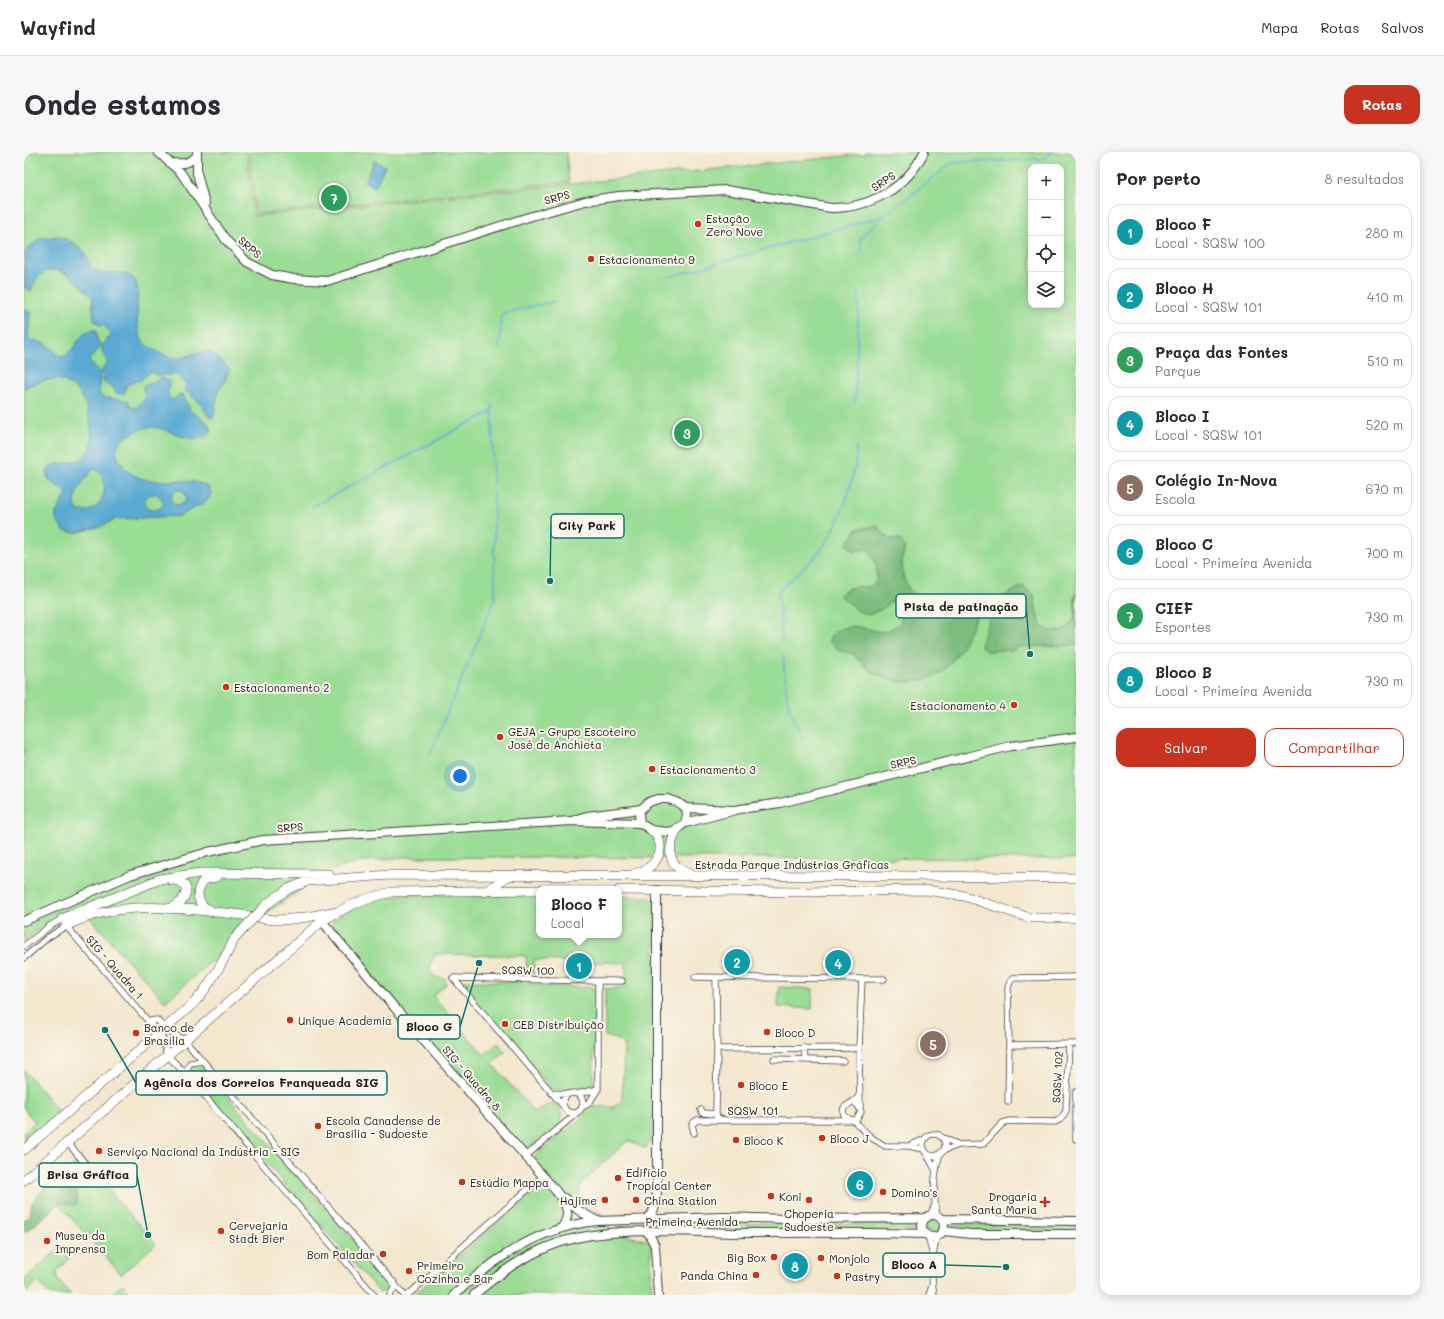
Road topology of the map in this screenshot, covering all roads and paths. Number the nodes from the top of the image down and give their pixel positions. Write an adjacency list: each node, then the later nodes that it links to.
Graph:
1 (158, 152): 4 (main road, SRPS)
2 (924, 152): 5 (main road, SRPS)
3 (197, 154): 4 (main road); 5 (main road, SRPS)
4 (170, 163): 5 (main road, SRPS)
5 (209, 215)
6 (1076, 737): 9 (main road, SRPS)
7 (686, 808): 8 (main road, SRPS); 9 (main road, SRPS); 12 (main road)
8 (641, 809): 10 (main road, SRPS); 11 (main road)
9 (734, 810): 12 (main road, SRPS)
10 (572, 821): 11 (main road, SRPS); 29 (main road, SRPS)
11 (640, 823): 13 (main road)
12 (682, 825): 13 (main road, SRPS); 18 (main road)
13 (651, 830): 17 (main road)
14 (239, 874): 15 (main road); 20 (main road); 27 (main road)
15 (390, 875): 16 (main road, Estrada Parque Indústrias Gráficas); 41 (main road, Estrada Parque Indústrias Gráficas, bridge)
16 (508, 876): 17 (main road, Estrada Parque Indústrias Gráficas); 24 (main road)
17 (624, 876): 18 (main road, Estrada Parque Indústrias Gráficas)
18 (702, 876): 19 (main road, Estrada Parque Indústrias Gráficas)
19 (1076, 878)
20 (160, 879): 25 (main road); 31 (main road)
21 (536, 890): 24 (main road)
22 (622, 890): 23 (main road)
23 (657, 890): 28 (main road); 92 (main road)
24 (485, 892): 26 (main road)
25 (169, 909): 27 (main road); 31 (main road)
26 (337, 911): 27 (main road); 30 (main road)
27 (216, 913)
28 (1076, 918)
29 (24, 921)
30 (322, 921): 42 (main road); 86 (main road, SIG - Quadra 8)
31 (64, 923): 32 (street); 33 (street); 41 (street, SIG - Quadra 1)
32 (24, 946)
33 (24, 958)
34 (695, 977): 36 (street)
35 (1076, 977): 45 (street)
36 (716, 978): 37 (street); 48 (street, SQSW 101)
37 (862, 979): 38 (street); 47 (street)
38 (884, 979)
39 (598, 981): 40 (street); 55 (street); 57 (street, SQSW 100)
40 (622, 981)
41 (162, 1032): 42 (street); 49 (street); 83 (main road, Estrada Parque Indústrias Gráficas)
42 (185, 1040): 49 (main road); 52 (street)
43 (1069, 1044): 44 (street, SQSW 102); 45 (street, SQSW 102); 67 (street, SQSW 102)
44 (1076, 1044)
45 (1009, 1045): 61 (street)
46 (804, 1048): 47 (street); 48 (street); 51 (street)
47 (859, 1048): 58 (street)
48 (717, 1049): 69 (street, SQSW 101)
49 (167, 1055): 54 (street); 80 (main road)
50 (774, 1059): 51 (street)
51 (805, 1060): 53 (street)
52 (202, 1061): 54 (street); 110 (street)
53 (843, 1061)
54 (185, 1073): 112 (street)
55 (598, 1089): 59 (street); 64 (street)
56 (1076, 1092): 66 (street, SQSW 102)
57 (552, 1093): 59 (street); 63 (street, SQSW 100)
58 (860, 1093): 60 (street); 62 (street)
59 (573, 1094): 63 (street); 64 (street)
60 (852, 1102): 62 (street); 68 (street)
61 (1008, 1102)
62 (860, 1107): 70 (street)
63 (565, 1108): 64 (street); 74 (street)
64 (580, 1110): 74 (street)
65 (701, 1110): 69 (street)
66 (1075, 1110): 67 (street, SQSW 102); 78 (street, SQSW 102)
67 (1066, 1111): 81 (street, SQSW 102)
68 (843, 1112): 72 (street); 73 (street)
69 (716, 1114): 71 (street, SQSW 101)
70 (860, 1116): 73 (street); 75 (street)
71 (722, 1120): 72 (street, SQSW 101); 76 (street)
72 (834, 1120): 73 (street, SQSW 101)
73 (852, 1120): 75 (street)
74 (564, 1123): 86 (street)
75 (864, 1130): 82 (street)
76 (694, 1133)
77 (941, 1137): 79 (street); 81 (street, SQSW 102); 85 (street)
78 (1076, 1138)
79 (925, 1139): 82 (street); 84 (street)
80 (67, 1142): 89 (main road); 90 (street)
81 (959, 1145): 85 (street, SQSW 102)
82 (908, 1146): 84 (street)
83 (24, 1150)
84 (925, 1150): 85 (street); 87 (street)
85 (941, 1152): 87 (street)
86 (526, 1156): 88 (main road, SIG - Quadra 8)
87 (935, 1169): 93 (street)
88 (543, 1176): 91 (main road, SIG - Quadra 8); 115 (street)
89 (24, 1180)
90 (100, 1180)
91 (556, 1191): 97 (main road, SIG - Quadra 8); 100 (main road, SIG - Quadra 8)
92 (656, 1202): 94 (main road); 95 (main road)
93 (934, 1218): 96 (main road, Primeira Avenida); 99 (main road, Primeira Avenida); 105 (main road); 106 (main road)
94 (647, 1219): 95 (main road, Primeira Avenida); 98 (main road, Primeira Avenida)
95 (668, 1219): 96 (main road, Primeira Avenida)
96 (700, 1219): 104 (main road)
97 (598, 1221): 98 (main road, Primeira Avenida); 100 (main road)
98 (619, 1221): 101 (main road)
99 (1076, 1221)
100 (563, 1226): 116 (main road)
101 (618, 1232): 102 (main road, Primeira Avenida); 117 (main road, Primeira Avenida)
102 (648, 1232): 103 (main road, Primeira Avenida); 108 (main road)
103 (667, 1232): 104 (main road, Primeira Avenida); 108 (main road)
104 (697, 1232): 105 (main road, Primeira Avenida)
105 (927, 1234): 106 (main road, Primeira Avenida); 109 (street)
106 (940, 1234): 107 (main road); 109 (street)
107 (1076, 1234)
108 (656, 1251): 118 (main road)
109 (933, 1255): 111 (street)
110 (394, 1282): 113 (street); 114 (street)
111 (932, 1285): 119 (street); 120 (street)
112 (374, 1295)
113 (390, 1295)
114 (404, 1295)
115 (408, 1295)
116 (454, 1295)
117 (474, 1295)
118 (658, 1295)
119 (929, 1295)
120 (934, 1295)

